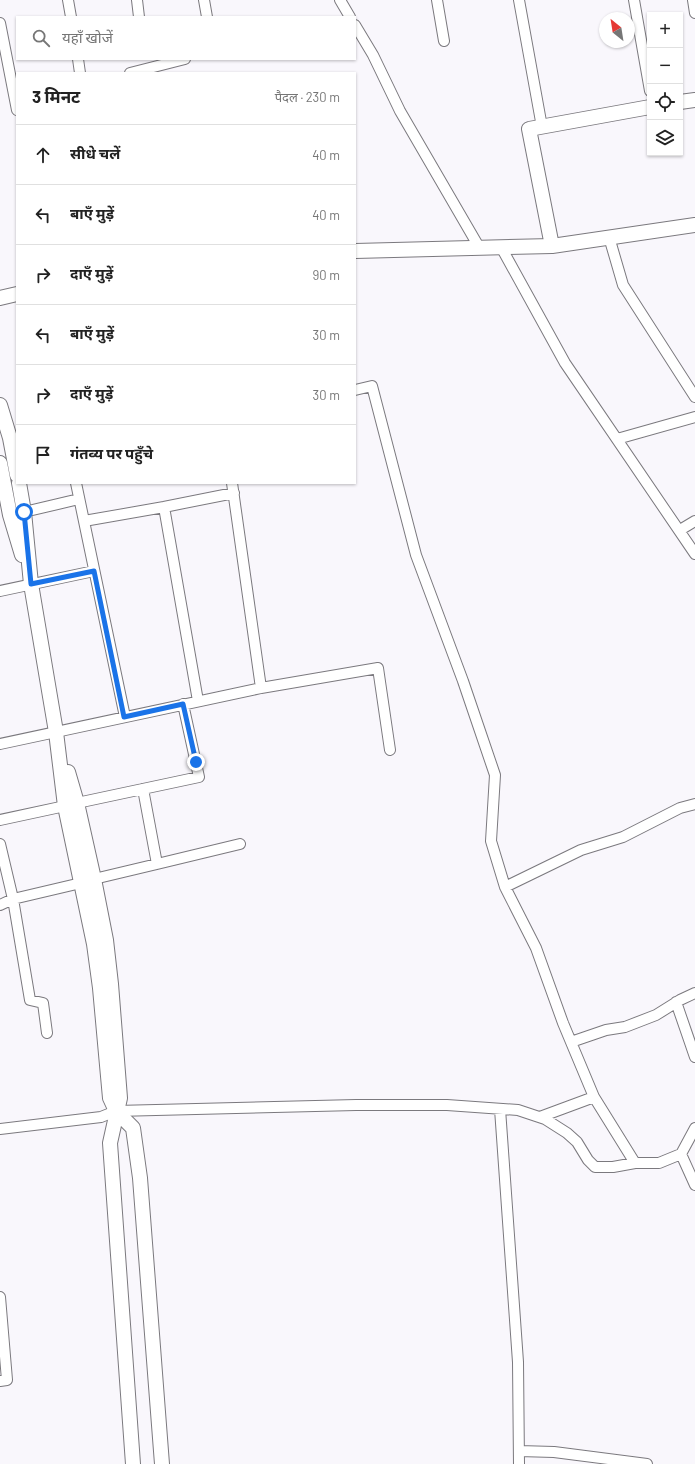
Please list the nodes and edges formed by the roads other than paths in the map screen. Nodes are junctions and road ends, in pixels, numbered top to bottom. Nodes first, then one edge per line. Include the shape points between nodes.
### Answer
1 (68, 0) edge
2 (136, 0) edge
3 (204, 0) edge
4 (340, 0) edge
5 (437, 0) edge
6 (519, 0) edge
7 (634, 0) edge
8 (693, 0) edge
9 (695, 13) edge
10 (71, 16) edge
11 (140, 16) edge
12 (207, 16) edge
13 (349, 16) edge
14 (0, 23) edge
15 (356, 27) edge
16 (444, 41) dead end
17 (78, 60) edge
18 (178, 60) edge
19 (148, 64) edge
20 (80, 72) edge
21 (132, 72) edge
22 (649, 84) edge
23 (695, 100) edge
24 (683, 102) edge
25 (16, 105) edge
26 (647, 108) edge
27 (542, 127) junction
28 (695, 225) edge
29 (609, 237) junction
30 (552, 246) junction
31 (502, 247) junction
32 (479, 248) junction
33 (356, 251) edge
34 (16, 294) edge
35 (0, 298) edge
36 (356, 390) edge
37 (695, 397) edge
38 (0, 405) edge
39 (695, 418) edge
40 (13, 437) edge
41 (617, 439) junction
42 (0, 463) edge
43 (16, 466) edge
44 (19, 484) edge
45 (76, 484) edge
46 (233, 488) edge
47 (79, 499) junction
48 (164, 507) junction
49 (24, 512) junction
50 (5, 516) edge
51 (84, 521) junction
52 (695, 521) edge
53 (680, 530) junction
54 (695, 554) edge
55 (94, 571) junction
56 (31, 584) junction
57 (0, 591) edge
58 (261, 688) junction
59 (198, 701) junction
60 (183, 704) junction
61 (124, 717) junction
62 (56, 732) junction
63 (0, 744) edge
64 (390, 750) dead end
65 (143, 789) junction
66 (71, 804) junction
67 (695, 804) edge
68 (0, 820) edge
69 (0, 844) edge
70 (240, 844) dead end
71 (157, 864) junction
72 (87, 881) junction
73 (505, 888) junction
74 (13, 899) junction
75 (0, 905) edge
76 (695, 993) edge
77 (676, 1002) junction
78 (47, 1032) dead end
79 (571, 1042) junction
80 (695, 1057) edge
81 (594, 1097) junction
82 (500, 1108) junction
83 (116, 1111) junction
84 (540, 1117) junction
85 (695, 1128) edge
86 (0, 1129) edge
87 (681, 1154) junction
88 (635, 1163) junction
89 (695, 1185) edge
90 (0, 1297) edge
91 (0, 1381) edge
92 (518, 1451) junction
93 (133, 1464) edge
94 (162, 1464) edge
95 (518, 1464) edge
96 (647, 1464) edge

1 - 10 street
2 - 11 street
3 - 12 street
4 - 13 street
5 - 16 street
6 - 27 street
7 - 22 street
8 - 9 street
14 - 25 street
15 - 32 street via 400,111
17 - 20 street
18 - 19 street
19 - 21 street
23 - 24 street
26 - 27 street
27 - 30 street via 530,129
28 - 29 street
29 - 30 street
29 - 37 street via 623,285
30 - 31 street
31 - 32 street
31 - 41 street via 565,363
32 - 33 street
34 - 35 street
36 - 73 street via 372,386 416,555 495,775 491,841
38 - 40 street
39 - 41 street
40 - 43 street
41 - 53 street
42 - 50 street
44 - 49 street
45 - 47 street
46 - 48 street
46 - 58 street
47 - 49 street
47 - 51 street
48 - 51 street
48 - 59 street
49 - 56 street
50 - 56 street
51 - 55 street
52 - 53 street
53 - 54 street
55 - 56 street
55 - 61 street
56 - 57 street
56 - 62 street
58 - 59 street
58 - 64 street via 378,668
59 - 60 street
60 - 61 street
60 - 65 street via 199,777
61 - 62 street
62 - 63 street
62 - 66 street
65 - 66 street
65 - 71 street
66 - 68 street
66 - 72 street
67 - 73 street via 680,808 623,837 581,850
69 - 74 street
70 - 71 street
71 - 72 street
72 - 74 street
72 - 83 street via 106,940 120,1098
73 - 79 street via 536,948
74 - 75 street
74 - 78 street via 30,1000 43,1003
76 - 77 street
77 - 79 street via 656,1015 625,1027 606,1030
77 - 80 street
79 - 81 street
81 - 84 street
81 - 88 street
82 - 83 street via 356,1105
82 - 84 street
82 - 92 street via 518,1362
83 - 86 street via 101,1117
83 - 93 street via 110,1143
83 - 94 street via 133,1128 134,1135
84 - 88 street via 577,1142 595,1167
85 - 87 street
87 - 88 street via 659,1163
87 - 89 street
90 - 91 street via 7,1380
92 - 95 street
92 - 96 street via 554,1452

